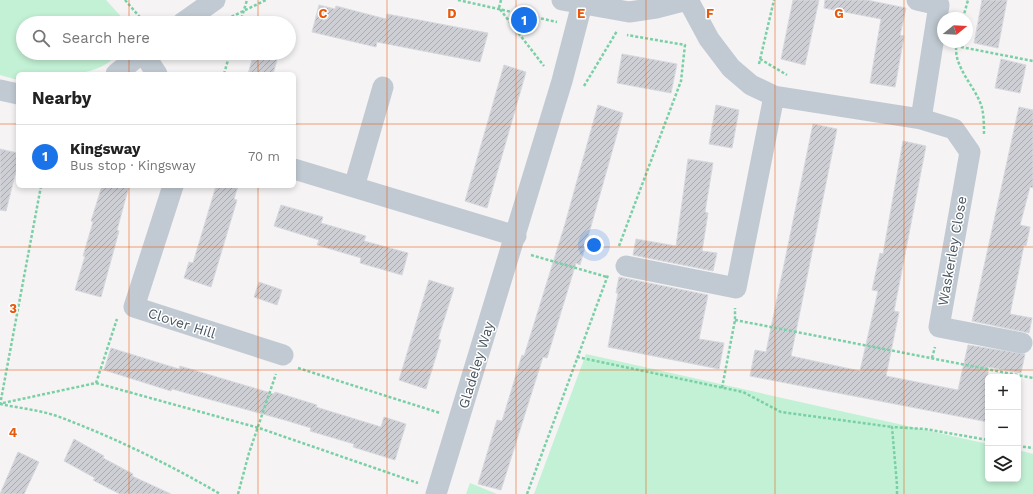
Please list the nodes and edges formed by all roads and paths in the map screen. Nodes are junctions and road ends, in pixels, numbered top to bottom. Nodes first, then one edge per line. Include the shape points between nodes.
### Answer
1 (125, 0) edge
2 (215, 0) edge
3 (246, 0) edge
4 (266, 0) edge
5 (458, 0) edge
6 (500, 0) edge
7 (688, 0) edge
8 (774, 0) edge
9 (917, 0) edge
10 (968, 0) edge
11 (572, 2) edge
12 (499, 8) junction
13 (244, 10) junction
14 (629, 12) junction
15 (965, 12) edge
16 (140, 16) edge
17 (192, 16) edge
18 (232, 16) edge
19 (242, 16) edge
20 (576, 27) junction
21 (616, 33) junction
22 (933, 42) junction
23 (937, 43) edge
24 (956, 48) edge
25 (966, 48) edge
26 (133, 60) edge
27 (147, 60) edge
28 (228, 60) edge
29 (1033, 61) edge
30 (545, 69) dead end
31 (118, 72) edge
32 (156, 72) edge
33 (225, 72) edge
34 (751, 85) junction
35 (383, 87) dead end
36 (582, 89) dead end
37 (0, 90) edge
38 (16, 94) edge
39 (774, 96) junction
40 (921, 119) junction
41 (970, 152) junction
42 (296, 170) edge
43 (354, 187) junction
44 (41, 188) edge
45 (172, 188) edge
46 (514, 242) junction
47 (534, 247) dead end
48 (532, 255) junction
49 (618, 261) junction
50 (530, 262) dead end
51 (607, 277) junction
52 (736, 288) junction
53 (134, 307) junction
54 (735, 320) junction
55 (1022, 342) dead end
56 (577, 357) junction
57 (282, 359) junction
58 (1033, 378) edge
59 (96, 383) junction
60 (722, 388) junction
61 (0, 404) edge
62 (447, 415) dead end
63 (892, 427) junction
64 (258, 428) junction
65 (985, 439) edge
66 (1021, 446) edge
67 (1033, 448) edge
68 (418, 483) dead end
69 (220, 494) edge
70 (238, 494) edge
71 (436, 494) edge
72 (527, 494) edge
73 (897, 494) edge

1 - 16 path
2 - 17 street
3 - 13 path
4 - 13 path
5 - 12 path
6 - 12 path
7 - 14 street
7 - 34 street via 713,44 731,68
8 - 34 path via 760,60
9 - 22 street via 939,4
10 - 15 path
11 - 14 street
11 - 20 street, Gladeley Way
12 - 20 path
12 - 30 path via 543,63
13 - 18 path
13 - 19 path
14 - 21 path
20 - 46 street, Gladeley Way
21 - 36 path
21 - 49 path via 684,45 681,81
22 - 23 path
22 - 40 street
24 - 41 path via 962,71 982,108 985,144
25 - 29 path
26 - 31 street
27 - 32 street
28 - 33 path
34 - 39 street
35 - 43 street
37 - 38 street
39 - 40 street
39 - 52 street
40 - 41 street via 954,129
41 - 55 street, Waskerley Close via 939,327
42 - 43 street
43 - 46 street
44 - 61 path
45 - 53 street, Clover Hill
46 - 48 path
46 - 71 street, Gladeley Way
47 - 48 path
48 - 50 path
48 - 51 path
49 - 51 path
49 - 52 street
51 - 56 path
52 - 54 path
53 - 57 street, Clover Hill
53 - 59 path via 118,317
54 - 58 path
54 - 60 path
56 - 60 path
56 - 72 path
57 - 62 path
57 - 64 path
59 - 61 path
59 - 64 path
60 - 63 path via 743,392 781,412
61 - 69 path via 56,416 191,477
63 - 65 path via 925,429
63 - 73 path
64 - 68 path
64 - 70 path
66 - 67 path

